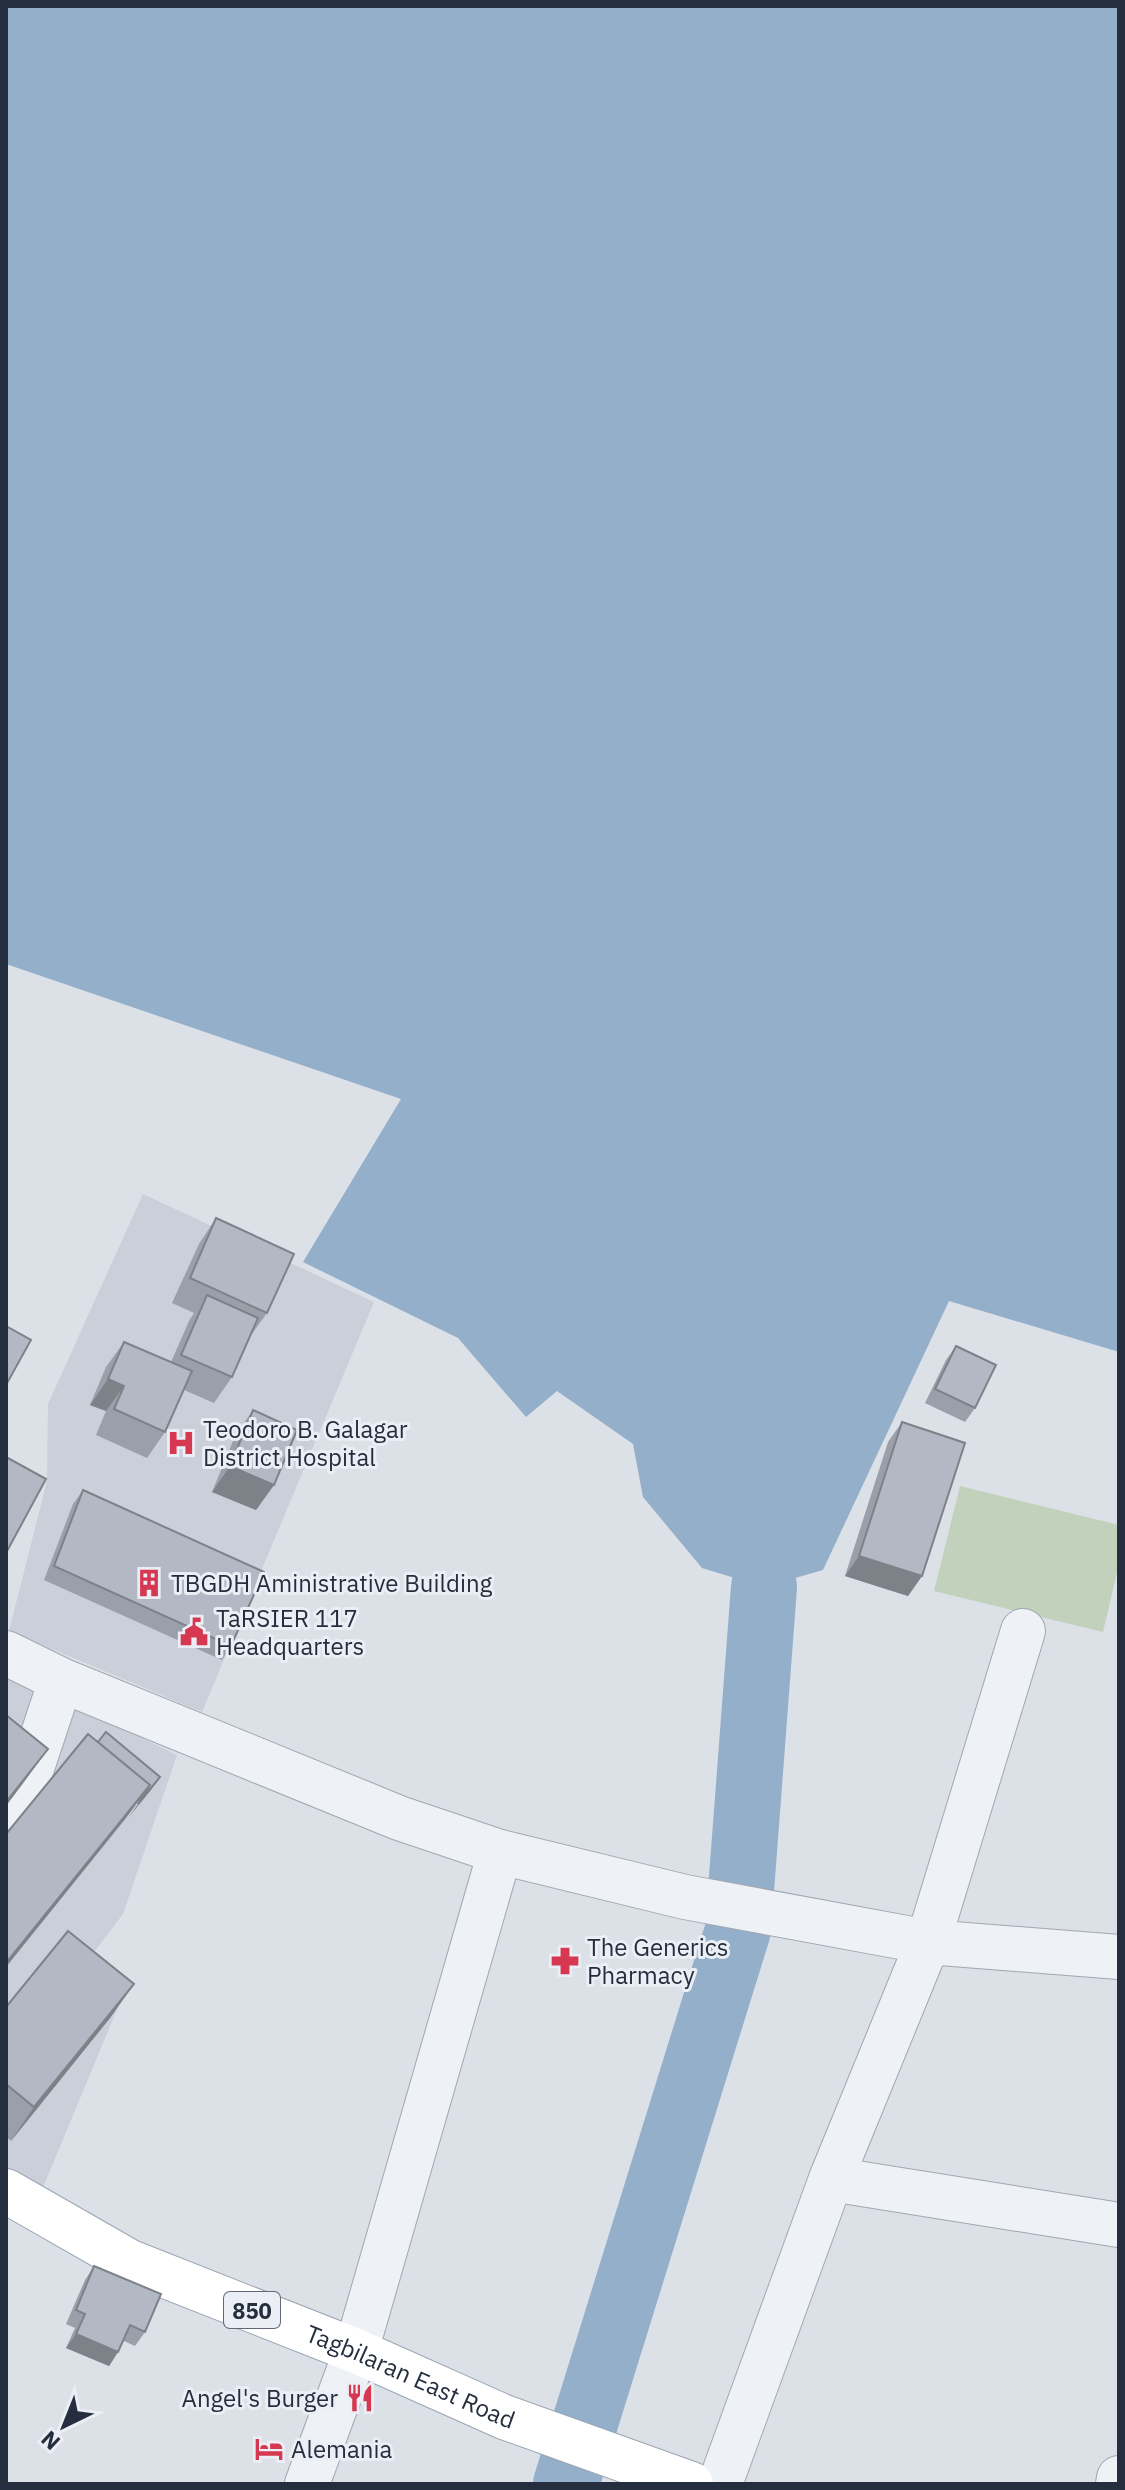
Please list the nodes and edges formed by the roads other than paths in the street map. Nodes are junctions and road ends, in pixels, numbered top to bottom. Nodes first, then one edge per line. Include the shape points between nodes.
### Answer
1 (1023, 1631) dead end
2 (6, 1653) edge
3 (61, 1680) junction
4 (6, 1824) edge
5 (500, 1852) junction
6 (928, 1942) junction
7 (1119, 1957) edge
8 (831, 2179) junction
9 (6, 2191) edge
10 (1119, 2225) edge
11 (356, 2351) junction
12 (307, 2484) edge
13 (691, 2484) edge
14 (720, 2484) edge

1 - 6 street
2 - 3 street
3 - 4 street via 19,1807
3 - 5 street via 399,1818
5 - 6 street via 685,1897
5 - 11 street
6 - 7 street
6 - 8 street
8 - 10 street
8 - 14 street
9 - 11 main road, Tagbilaran East Road / 850 via 130,2262
11 - 12 street
11 - 13 main road, Tagbilaran East Road / 850 via 504,2417

